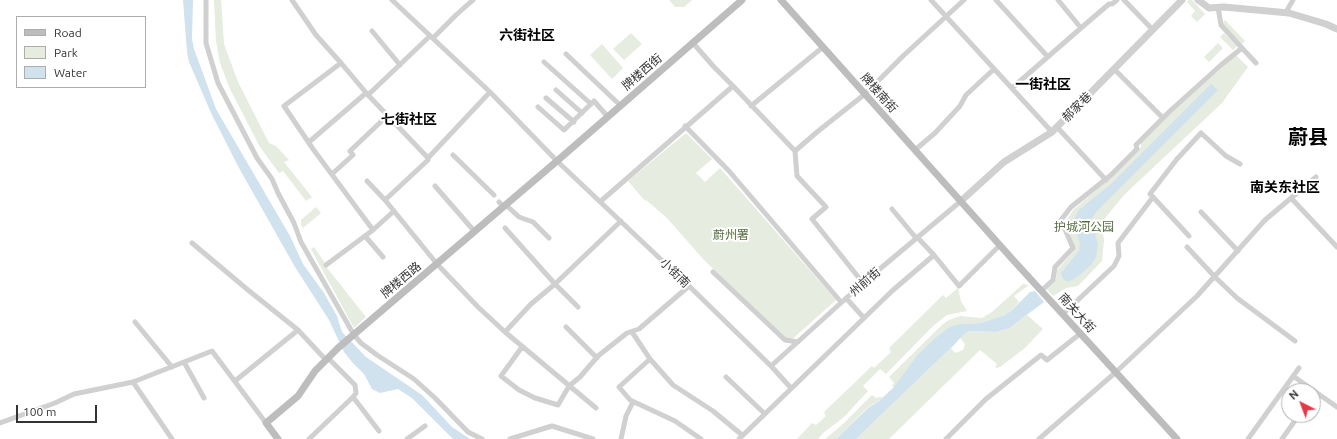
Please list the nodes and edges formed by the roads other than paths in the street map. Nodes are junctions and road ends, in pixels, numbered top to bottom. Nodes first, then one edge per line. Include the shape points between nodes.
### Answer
1 (206, 0) edge
2 (292, 0) edge
3 (392, 0) edge
4 (473, 0) edge
5 (742, 0) edge
6 (781, 0) edge
7 (931, 0) edge
8 (964, 0) edge
9 (996, 0) edge
10 (1058, 0) edge
11 (1117, 0) edge
12 (1124, 0) edge
13 (1182, 0) edge
14 (1198, 0) edge
15 (1293, 0) edge
16 (1218, 8) junction
17 (1286, 12) junction
18 (947, 16) junction
19 (1081, 28) junction
20 (1337, 29) edge
21 (1153, 30) junction
22 (372, 31) dead end
23 (432, 37) junction
24 (693, 43) junction
25 (823, 47) junction
26 (1242, 48) junction
27 (566, 54) dead end
28 (1048, 57) junction
29 (544, 62) dead end
30 (341, 63) junction
31 (1256, 63) dead end
32 (400, 65) junction
33 (994, 69) junction
34 (1114, 69) junction
35 (733, 86) junction
36 (1012, 88) junction
37 (556, 90) dead end
38 (490, 92) junction
39 (367, 94) junction
40 (865, 94) junction
41 (546, 98) dead end
42 (591, 104) junction
43 (621, 106) junction
44 (751, 106) junction
45 (538, 107) dead end
46 (582, 113) junction
47 (387, 116) junction
48 (608, 117) junction
49 (1163, 118) junction
50 (574, 122) junction
51 (685, 126) junction
52 (1054, 129) junction
53 (308, 142) junction
54 (915, 150) junction
55 (795, 152) junction
56 (453, 155) dead end
57 (428, 158) junction
58 (557, 161) junction
59 (1240, 164) dead end
60 (332, 174) junction
61 (1316, 177) dead end
62 (367, 180) dead end
63 (1106, 180) junction
64 (435, 186) dead end
65 (494, 195) dead end
66 (1153, 197) junction
67 (1291, 198) junction
68 (386, 200) junction
69 (600, 201) junction
70 (961, 201) junction
71 (503, 205) junction
72 (892, 209) dead end
73 (394, 211) junction
74 (1201, 212) dead end
75 (621, 221) junction
76 (505, 228) dead end
77 (373, 230) junction
78 (475, 232) junction
79 (365, 236) junction
80 (1189, 236) dead end
81 (549, 238) dead end
82 (917, 238) junction
83 (192, 243) dead end
84 (1000, 245) junction
85 (1187, 247) dead end
86 (1337, 247) edge
87 (1238, 250) junction
88 (934, 255) junction
89 (383, 257) dead end
90 (437, 264) junction
91 (326, 265) dead end
92 (713, 272) dead end
93 (1215, 277) junction
94 (863, 283) junction
95 (555, 284) junction
96 (689, 286) junction
97 (1042, 290) junction
98 (846, 298) junction
99 (842, 302) junction
100 (578, 307) dead end
101 (1063, 314) junction
102 (864, 318) junction
103 (135, 322) dead end
104 (566, 327) dead end
105 (298, 330) junction
106 (505, 332) junction
107 (632, 332) junction
108 (1081, 333) junction
109 (353, 335) junction
110 (1295, 341) dead end
111 (798, 342) junction
112 (522, 347) junction
113 (597, 358) junction
114 (327, 359) junction
115 (650, 359) junction
116 (184, 362) junction
117 (771, 366) junction
118 (172, 367) junction
119 (1299, 368) dead end
120 (1116, 372) junction
121 (1293, 376) junction
122 (726, 378) dead end
123 (235, 381) junction
124 (133, 382) junction
125 (1301, 383) edge
126 (569, 386) junction
127 (791, 388) junction
128 (353, 397) junction
129 (204, 398) dead end
130 (1321, 398) edge
131 (633, 402) junction
132 (1337, 407) edge
133 (596, 408) dead end
134 (765, 414) junction
135 (0, 423) edge
136 (266, 423) junction
137 (1293, 423) edge
138 (425, 426) dead end
139 (379, 431) dead end
140 (741, 437) edge
141 (172, 439) edge
142 (278, 439) edge
143 (309, 439) edge
144 (407, 439) edge
145 (482, 439) edge
146 (510, 439) edge
147 (593, 439) edge
148 (621, 439) edge
149 (701, 439) edge
150 (946, 439) edge
151 (1039, 439) edge
152 (1177, 439) edge
153 (1248, 439) edge
154 (1282, 439) edge

1 - 109 street via 206,43 218,83 257,158 272,179 301,242
2 - 30 street via 316,35
3 - 23 street, 小街南
4 - 23 street
5 - 24 main road, 牌楼西街
6 - 25 main road, 牌楼南街
7 - 18 street
8 - 18 street
9 - 28 street
10 - 19 street
11 - 19 street
12 - 21 street
13 - 21 street, 郝家巷
14 - 16 street via 1209,8
15 - 17 street
16 - 17 street
16 - 26 street via 1221,26
17 - 20 street
18 - 33 street
18 - 40 street
19 - 28 street
21 - 34 street, 郝家巷
22 - 32 street
23 - 32 street
23 - 38 street, 小街南
24 - 35 street
24 - 43 main road, 牌楼西街
25 - 40 main road, 牌楼南街
25 - 44 street
26 - 31 street
26 - 49 street
27 - 43 street
28 - 36 street
29 - 42 street
30 - 39 street
30 - 53 street via 284,106
32 - 39 street
33 - 36 street
33 - 54 street via 966,95 960,106 935,133
34 - 49 street
34 - 52 street, 郝家巷
35 - 44 street
35 - 51 street
36 - 52 street
37 - 46 street
38 - 57 street
38 - 58 street, 小街南
39 - 47 street
39 - 53 street
40 - 54 main road, 牌楼南街
40 - 55 street
41 - 50 street
42 - 46 street
42 - 48 street via 594,101
43 - 48 main road, 牌楼西街
44 - 55 street
45 - 50 street via 564,130
46 - 50 street
47 - 57 street
47 - 60 street via 350,151 353,155
48 - 58 main road, 牌楼西街
49 - 63 street
51 - 69 street
51 - 99 street via 729,171
52 - 63 street
52 - 70 street, 郝家巷 via 1004,162
53 - 60 street
54 - 70 main road, 牌楼南街
55 - 94 street via 797,176 826,207 812,219
56 - 65 street
57 - 68 street
58 - 69 street, 小街南
58 - 71 main road, 牌楼西路
59 - 66 street via 1226,156 1201,133 1150,194
60 - 77 street
61 - 67 street
62 - 68 street
63 - 97 street via 1071,207 1061,220 1072,248 1055,266 1053,280
64 - 78 street
66 - 80 street
66 - 101 street via 1118,243 1119,256 1114,266
67 - 86 street
67 - 87 street via 1265,220
68 - 73 street
69 - 75 street, 小街南
70 - 82 street, 州前街
70 - 84 main road, 南关大街
71 - 78 main road, 牌楼西路
71 - 81 street via 519,217 533,222
72 - 82 street
73 - 77 street
73 - 90 street
74 - 87 street
75 - 95 street
75 - 96 street, 小街南
76 - 95 street
77 - 79 street
78 - 90 main road, 牌楼西路
79 - 89 street
79 - 91 street
82 - 88 street
82 - 94 street, 州前街
83 - 105 street
84 - 88 street via 959,286
84 - 97 main road, 南关大街
85 - 93 street
87 - 93 street
88 - 102 street
90 - 106 street
90 - 109 main road, 牌楼西路
92 - 111 street via 785,340
93 - 110 street via 1238,298
93 - 120 street
94 - 98 street, 州前街
95 - 100 street
95 - 106 street
96 - 107 street via 639,329
96 - 117 street, 小街南
97 - 101 main road, 南关大街
98 - 99 street, 州前街
98 - 102 street
99 - 111 street, 州前街
101 - 108 main road, 南关大街
102 - 127 street
103 - 118 street
104 - 113 street
105 - 114 street
105 - 123 street
106 - 112 street
107 - 113 street via 626,333
107 - 115 street
108 - 120 main road, 南关大街
108 - 150 street via 1047,360 1042,355 986,399
109 - 114 main road, 牌楼西路
109 - 145 street via 377,355 414,379 468,432
111 - 117 street, 州前街
112 - 126 street
112 - 126 street via 501,376 504,379 535,398 558,405
113 - 126 street
114 - 128 street via 355,385 356,393
114 - 136 main road, 牌楼西路 via 315,371 298,396
115 - 131 street via 619,387
115 - 140 street via 673,385 713,411
116 - 118 street
116 - 123 street via 212,351
116 - 129 street
117 - 127 street, 小街南
118 - 124 street
119 - 121 street
120 - 151 street
120 - 152 main road, 南关大街
121 - 125 street
121 - 153 street
122 - 134 street
123 - 136 street
124 - 135 street via 74,394
124 - 141 street
126 - 133 street
127 - 134 street
128 - 139 street
128 - 143 street
130 - 132 street
131 - 148 street via 626,416
131 - 149 street via 675,421
134 - 140 street
136 - 142 main road
137 - 154 street
138 - 144 street
146 - 147 street via 552,426

